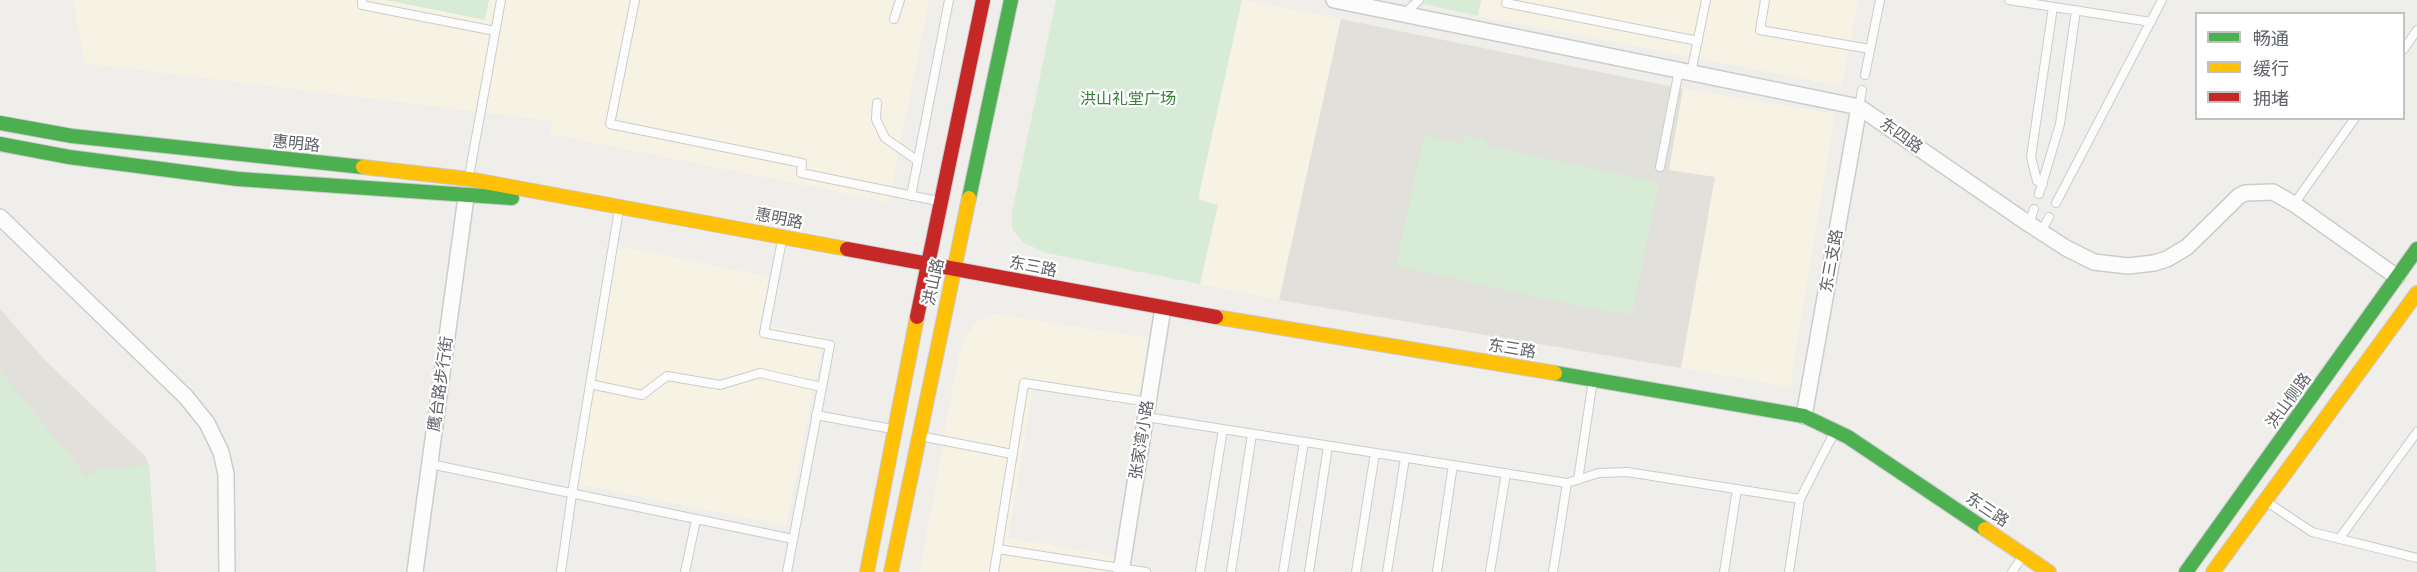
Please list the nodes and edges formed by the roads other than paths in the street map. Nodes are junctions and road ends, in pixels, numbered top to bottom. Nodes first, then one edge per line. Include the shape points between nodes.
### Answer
1 (362, 0) edge
2 (501, 0) edge
3 (635, 0) edge
4 (900, 0) edge
5 (950, 0) edge
6 (983, 0) edge
7 (1011, 0) edge
8 (1419, 0) edge
9 (1706, 0) edge
10 (1765, 0) edge
11 (1880, 0) edge
12 (2009, 0) edge
13 (2162, 0) edge
14 (1343, 1) edge
15 (1506, 3) dead end
16 (2053, 7) junction
17 (2076, 10) junction
18 (1404, 14) junction
19 (894, 19) dead end
20 (2151, 22) junction
21 (2417, 30) edge
22 (495, 31) junction
23 (1698, 40) junction
24 (2405, 46) edge
25 (1870, 49) junction
26 (1685, 71) junction
27 (1865, 75) dead end
28 (1862, 90) dead end
29 (877, 102) dead end
30 (1859, 107) junction
31 (2354, 120) edge
32 (0, 123) edge
33 (0, 144) edge
34 (918, 161) junction
35 (1660, 167) dead end
36 (469, 179) junction
37 (2043, 184) junction
38 (2039, 194) dead end
39 (911, 196) junction
40 (466, 197) junction
41 (588, 201) junction
42 (940, 202) junction
43 (2056, 203) dead end
44 (2294, 204) junction
45 (619, 206) junction
46 (2049, 217) dead end
47 (0, 218) edge
48 (2035, 222) junction
49 (783, 237) junction
50 (2417, 249) edge
51 (927, 264) junction
52 (954, 269) junction
53 (2397, 277) junction
54 (2417, 293) edge
55 (1162, 308) junction
56 (1593, 379) junction
57 (590, 384) junction
58 (822, 387) junction
59 (1147, 410) junction
60 (816, 415) junction
61 (1804, 416) junction
62 (1222, 429) junction
63 (894, 430) junction
64 (1836, 430) junction
65 (2417, 432) edge
66 (1252, 434) junction
67 (919, 436) junction
68 (1304, 442) junction
69 (1328, 446) junction
70 (1375, 453) junction
71 (1012, 454) junction
72 (1405, 458) junction
73 (430, 464) junction
74 (1453, 465) junction
75 (1506, 473) junction
76 (1578, 480) junction
77 (1567, 483) junction
78 (1737, 489) junction
79 (572, 494) junction
80 (1800, 499) junction
81 (2265, 502) junction
82 (696, 520) junction
83 (793, 539) junction
84 (2339, 539) junction
85 (998, 549) junction
86 (2024, 555) junction
87 (2417, 558) edge
88 (1084, 562) junction
89 (1122, 570) edge
90 (227, 572) edge
91 (415, 572) edge
92 (561, 572) edge
93 (685, 572) edge
94 (787, 572) edge
95 (867, 572) edge
96 (891, 572) edge
97 (994, 572) edge
98 (1082, 572) edge
99 (1146, 572) edge
100 (1200, 572) edge
101 (1231, 572) edge
102 (1283, 572) edge
103 (1309, 572) edge
104 (1356, 572) edge
105 (1387, 572) edge
106 (1437, 572) edge
107 (1490, 572) edge
108 (1553, 572) edge
109 (1724, 572) edge
110 (1789, 572) edge
111 (2012, 572) edge
112 (2049, 572) edge
113 (2187, 572) edge
114 (2213, 572) edge

1 - 22 lane via 362,5
2 - 22 lane
3 - 39 lane via 610,124 802,163 801,173
4 - 19 lane
5 - 34 lane
6 - 42 street, 洪山路
7 - 52 street, 洪山路
8 - 18 lane
9 - 23 lane
10 - 25 lane via 1760,30
11 - 25 lane
12 - 16 lane
13 - 20 lane
14 - 18 street, 东四路
15 - 23 lane
16 - 17 lane
16 - 37 lane via 2031,157 2037,181
17 - 20 lane
17 - 37 lane via 2060,124
18 - 26 street, 东四路
20 - 43 lane
21 - 24 lane
22 - 36 lane
23 - 26 lane
25 - 27 lane
26 - 30 street, 东四路
26 - 35 lane
28 - 30 lane
29 - 34 lane via 876,119 883,135
30 - 48 street, 东四路
30 - 61 street, 东三支路
31 - 44 lane
32 - 36 street, 惠明路 via 72,136
33 - 40 street, 惠明路 via 238,179
34 - 39 lane
36 - 40 lane
36 - 41 street, 惠明路
37 - 38 lane
39 - 42 lane
40 - 41 street, 惠明路
40 - 73 street, 鹰台路步行街
41 - 45 street, 惠明路
42 - 51 street, 洪山路
44 - 48 street, 东四路 via 2273,192 2245,193 2179,254 2136,266 2094,262 2066,248
44 - 53 street, 东四路
45 - 49 street, 惠明路
45 - 57 lane
46 - 48 lane
47 - 90 street via 186,397 207,423 226,474
49 - 51 street, 惠明路
49 - 58 lane via 764,333 830,345
50 - 53 street, 洪山侧路
51 - 52 street, 东三路
51 - 63 street, 洪山路
52 - 55 street, 东三路
52 - 67 street, 洪山路
53 - 113 street, 洪山侧路
54 - 81 street
55 - 56 street, 东三路
55 - 59 street, 张家湾小路
56 - 61 street, 东三路
56 - 76 lane
57 - 58 lane via 642,395 667,376 720,385 760,373
57 - 79 lane
58 - 60 lane
59 - 62 lane
59 - 71 lane via 1024,383
59 - 89 street, 张家湾小路
60 - 63 lane
60 - 83 lane
61 - 64 street, 东三路
62 - 66 lane
62 - 100 lane
63 - 95 street, 洪山路
64 - 80 lane
64 - 86 street, 东三路
65 - 84 lane
66 - 68 lane
66 - 101 lane
67 - 71 lane
67 - 96 street, 洪山路
68 - 69 lane
68 - 102 lane
69 - 70 lane
69 - 103 lane
70 - 72 lane
70 - 104 lane
71 - 85 lane
72 - 74 lane
72 - 105 lane
73 - 79 lane
73 - 91 street, 鹰台路步行街
74 - 75 lane
74 - 106 lane
75 - 77 lane
75 - 107 lane
76 - 77 lane
76 - 78 lane via 1599,473 1628,472
77 - 108 lane
78 - 80 lane
78 - 109 lane
79 - 82 lane
79 - 92 lane
80 - 110 lane
81 - 84 lane via 2312,532
81 - 114 street
82 - 83 lane
82 - 93 lane
83 - 94 lane
84 - 87 lane
85 - 88 lane
85 - 97 lane
86 - 111 lane
86 - 112 street, 东三路
88 - 89 lane
88 - 98 lane
89 - 99 lane

